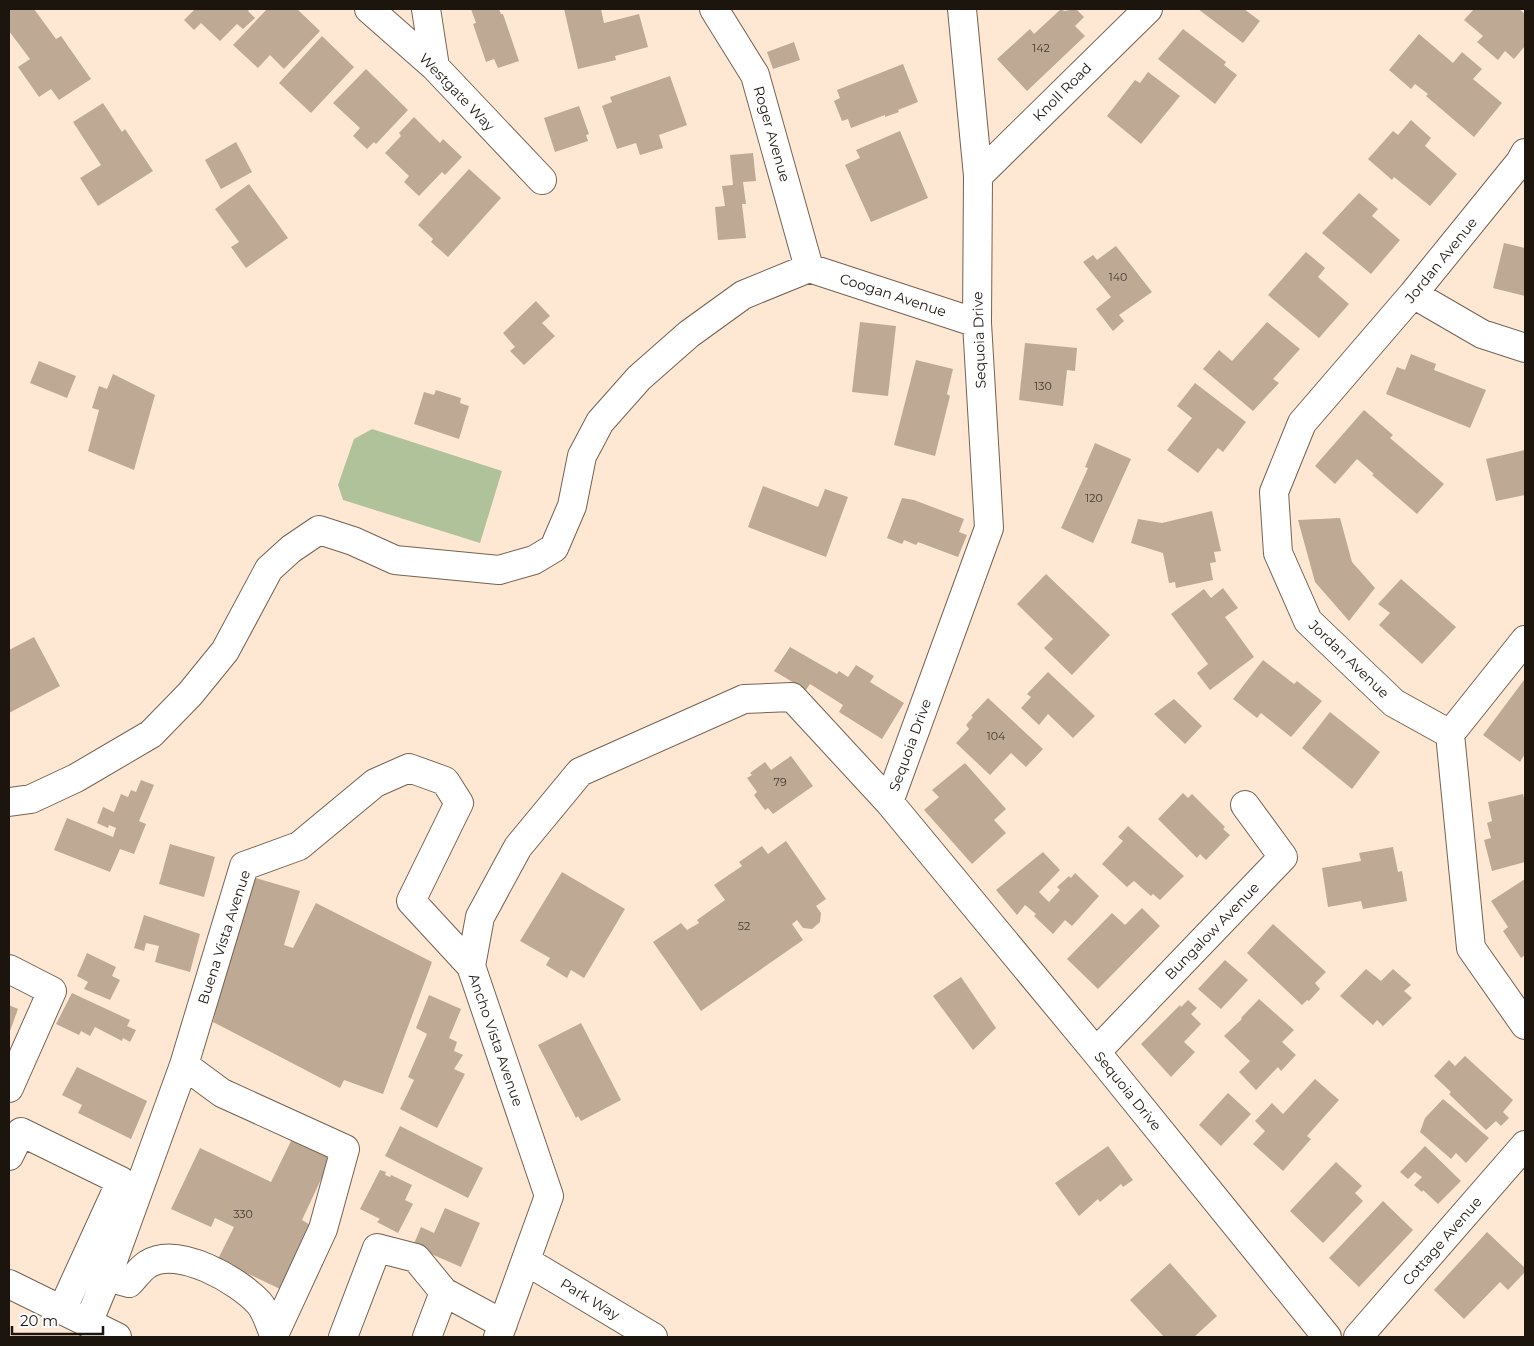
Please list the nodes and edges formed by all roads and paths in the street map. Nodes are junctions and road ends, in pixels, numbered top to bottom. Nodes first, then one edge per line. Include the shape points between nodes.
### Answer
1 (368, 9) edge
2 (426, 9) edge
3 (714, 9) edge
4 (962, 9) edge
5 (1148, 9) edge
6 (435, 67) junction
7 (1525, 153) edge
8 (978, 176) junction
9 (542, 180) dead end
10 (809, 268) junction
11 (1413, 294) junction
12 (977, 323) junction
13 (1525, 348) edge
14 (1525, 640) edge
15 (1450, 734) junction
16 (9, 802) edge
17 (889, 802) junction
18 (1245, 805) dead end
19 (471, 966) junction
20 (9, 969) edge
21 (1525, 1025) edge
22 (1096, 1052) junction
23 (184, 1065) junction
24 (9, 1088) edge
25 (1525, 1145) edge
26 (9, 1156) edge
27 (526, 1261) junction
28 (107, 1277) junction
29 (9, 1284) edge
30 (444, 1292) junction
31 (62, 1310) junction
32 (88, 1323) junction
33 (501, 1330) edge
34 (273, 1336) edge
35 (117, 1337) edge
36 (343, 1337) edge
37 (427, 1337) edge
38 (653, 1337) edge
39 (1327, 1337) edge
40 (1358, 1337) edge

1 - 6 street, Westgate Way
2 - 6 street
3 - 10 street, Roger Avenue via 755,75
4 - 8 street, Sequoia Drive
5 - 8 street, Knoll Road
6 - 9 street, Westgate Way
7 - 11 street, Jordan Avenue
8 - 12 street, Sequoia Drive
10 - 12 street, Coogan Avenue
10 - 16 street via 743,294 638,378 600,422 582,456 572,506 554,548 534,560 499,570 447,567 394,560 319,530 291,548 270,570 224,651 190,694 151,734 76,778 31,798
11 - 13 street via 1482,334
11 - 15 street, Jordan Avenue via 1302,423 1274,492 1278,553 1308,621 1394,703
12 - 17 street, Sequoia Drive via 989,528
14 - 15 street
15 - 21 street via 1471,948
17 - 19 street, Ancho Vista Avenue via 792,697 744,699 580,772 518,847 480,918
17 - 22 street, Sequoia Drive
18 - 22 street, Bungalow Avenue via 1283,857
19 - 23 street, Buena Vista Avenue via 411,901 459,803 445,782 409,768 375,783 299,846 244,866
19 - 27 street, Ancho Vista Avenue via 549,1196
20 - 24 street via 52,991
22 - 39 street, Sequoia Drive
23 - 28 street, Buena Vista Avenue
23 - 34 street via 222,1093 344,1149 323,1229
25 - 40 street, Cottage Avenue
26 - 31 street via 21,1132 121,1181
27 - 33 street, Ancho Vista Avenue
27 - 38 street, Park Way
28 - 32 street, Buena Vista Avenue
28 - 34 street via 129,1283 149,1263 172,1258 208,1268 238,1284 261,1305
29 - 31 street
30 - 33 street
30 - 36 street via 416,1258 377,1248
30 - 37 street
31 - 32 street
32 - 35 street

